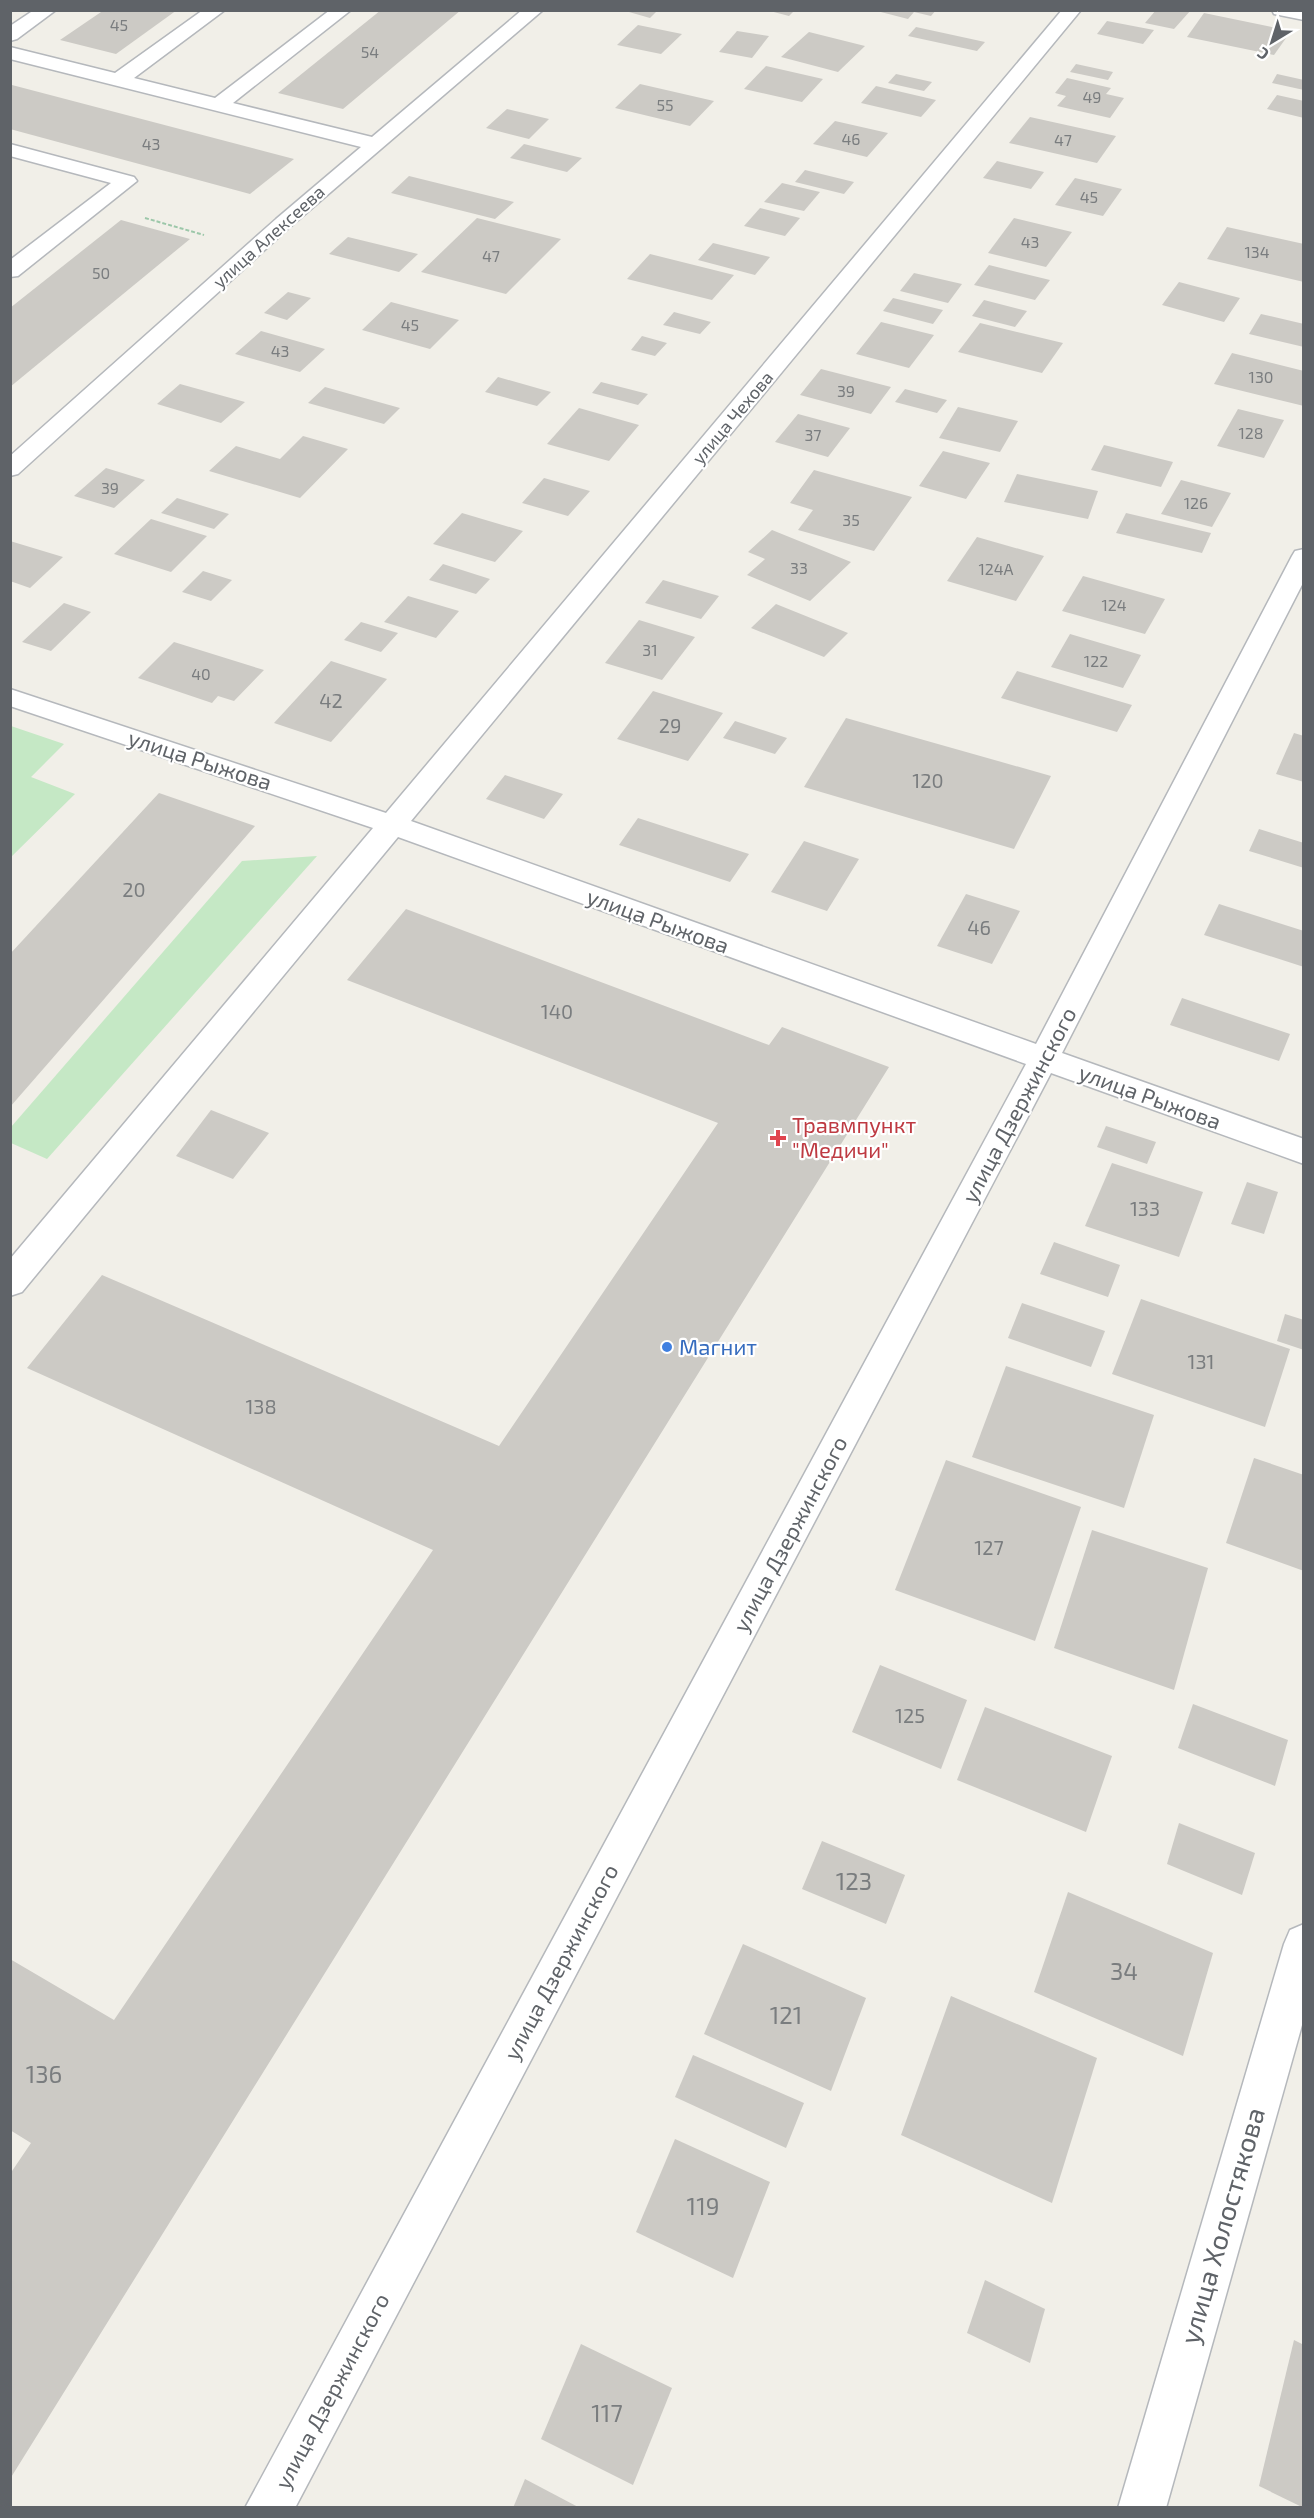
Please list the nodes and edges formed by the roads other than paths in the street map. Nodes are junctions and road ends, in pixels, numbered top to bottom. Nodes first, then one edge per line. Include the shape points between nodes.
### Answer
1 (47, 10) edge
2 (216, 10) edge
3 (342, 10) edge
4 (534, 10) edge
5 (1072, 10) edge
6 (1281, 10) edge
7 (1304, 15) edge
8 (10, 35) edge
9 (10, 52) edge
10 (119, 80) junction
11 (218, 105) junction
12 (375, 144) junction
13 (13, 154) edge
14 (10, 271) edge
15 (10, 469) edge
16 (1304, 556) edge
17 (10, 697) edge
18 (394, 825) junction
19 (1043, 1060) junction
20 (1304, 1152) edge
21 (10, 1283) edge
22 (1304, 1944) edge
23 (269, 2508) edge
24 (1142, 2508) edge

1 - 8 street
2 - 10 street
3 - 11 street
4 - 12 street, улица Алексеева
5 - 18 street, улица Чехова
6 - 7 street
9 - 10 street
10 - 11 street
11 - 12 street
12 - 15 street, улица Алексеева
13 - 14 street via 127,181
16 - 19 street, улица Дзержинского
17 - 18 street, улица Рыжова
18 - 19 street, улица Рыжова
18 - 21 street, улица Чехова
19 - 20 street, улица Рыжова
19 - 23 street, улица Дзержинского
22 - 24 street, улица Холостякова

